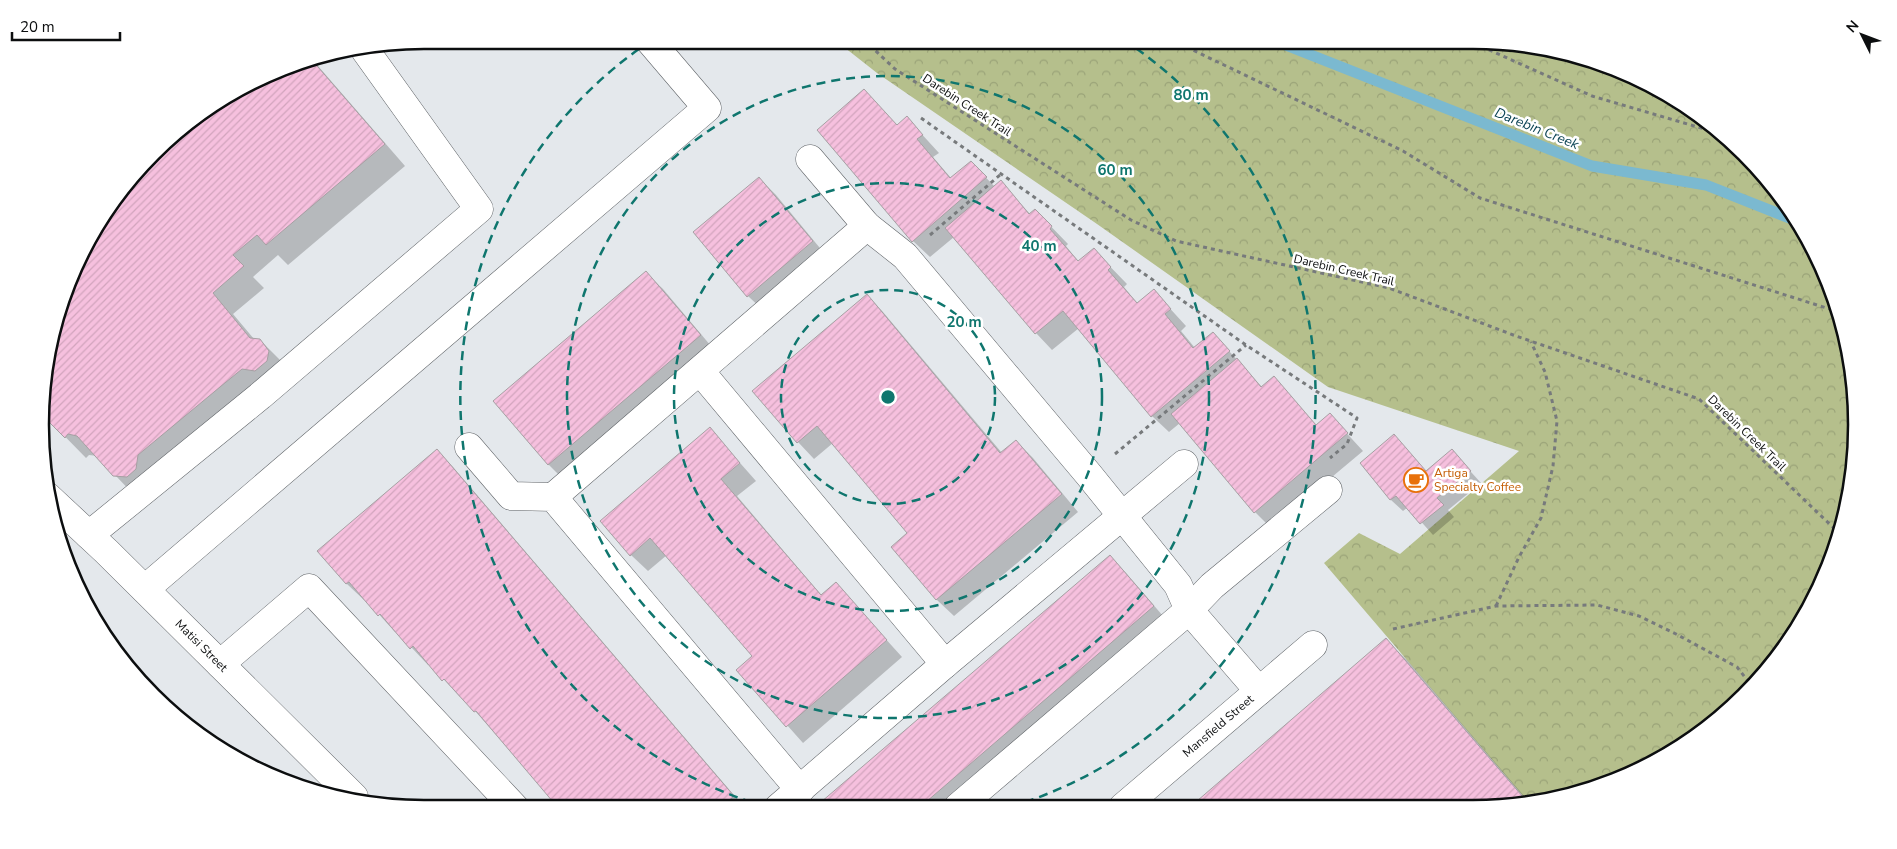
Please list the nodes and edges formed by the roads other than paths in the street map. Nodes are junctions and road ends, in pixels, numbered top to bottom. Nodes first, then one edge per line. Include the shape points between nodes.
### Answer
1 (657, 49) edge
2 (367, 53) edge
3 (810, 159) dead end
4 (867, 226) junction
5 (700, 371) junction
6 (469, 447) dead end
7 (1184, 464) dead end
8 (1328, 490) dead end
9 (553, 497) junction
10 (58, 506) edge
11 (1121, 516) junction
12 (89, 535) junction
13 (145, 589) junction
14 (1189, 610) junction
15 (1313, 645) dead end
16 (220, 664) junction
17 (945, 664) junction
18 (1259, 691) junction
19 (800, 790) junction
20 (350, 793) edge
21 (508, 800) edge
22 (788, 800) edge
23 (966, 800) edge
24 (1131, 800) edge

1 - 13 street via 707,108
2 - 12 street via 479,209 260,396
3 - 4 street
4 - 5 street
4 - 11 street via 905,256
5 - 9 street
5 - 17 street
6 - 9 street via 511,496
7 - 11 street
8 - 14 street via 1212,586
9 - 19 street
10 - 12 street, Matisi Street
11 - 14 street via 1178,585
11 - 17 street
12 - 13 street, Matisi Street
13 - 16 street, Matisi Street
14 - 18 street
14 - 23 street
15 - 18 street, Mansfield Street
16 - 20 street, Matisi Street
16 - 21 street via 310,588
17 - 19 street
18 - 24 street, Mansfield Street
19 - 22 street

